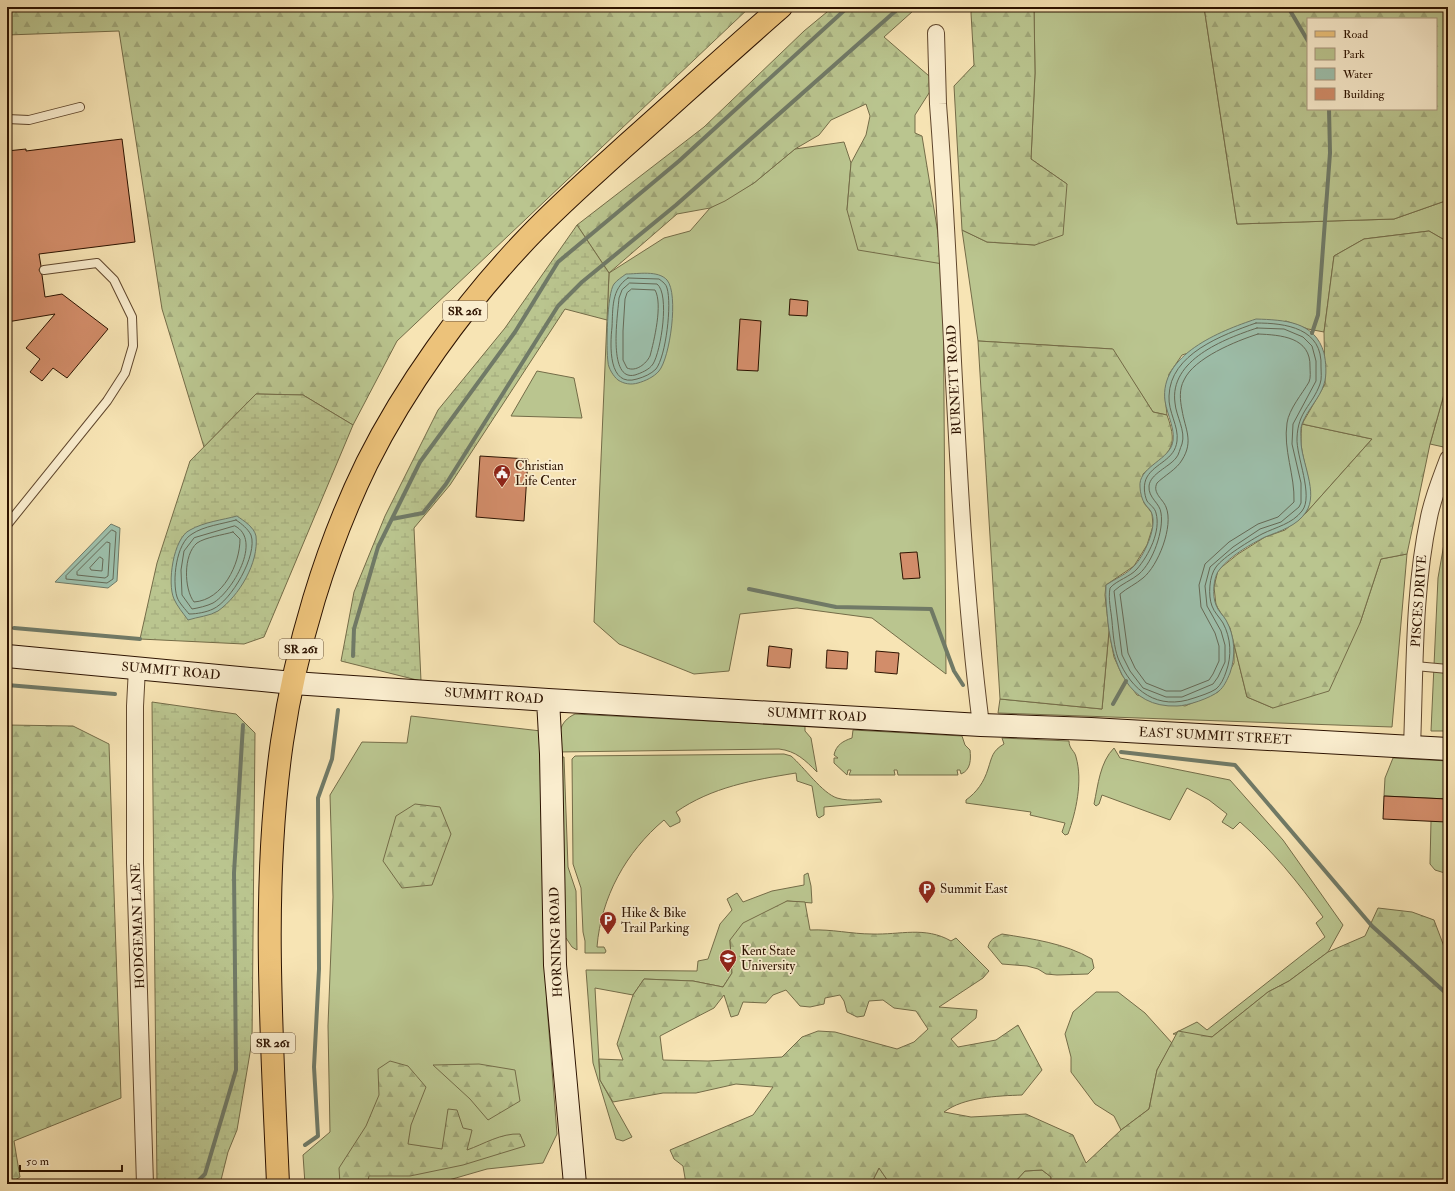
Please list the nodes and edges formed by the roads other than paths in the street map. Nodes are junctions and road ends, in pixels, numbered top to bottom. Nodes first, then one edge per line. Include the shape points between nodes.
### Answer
1 (781, 7) edge
2 (936, 33) dead end
3 (80, 107) dead end
4 (7, 119) edge
5 (44, 270) dead end
6 (1448, 459) edge
7 (1444, 478) edge
8 (7, 524) edge
9 (7, 656) edge
10 (1415, 666) junction
11 (137, 668) junction
12 (1448, 669) edge
13 (293, 682) junction
14 (548, 700) junction
15 (981, 725) junction
16 (1412, 747) junction
17 (1448, 749) edge
18 (145, 1184) edge
19 (278, 1184) edge
20 (575, 1184) edge

1 - 13 main road, SR 261 via 573,194 520,246 469,306 414,382 366,466 347,507 316,595
2 - 15 street, BURNETT ROAD via 964,551
3 - 4 lane via 29,120
5 - 8 lane via 97,263 114,280 132,317 133,346 125,374 107,401
6 - 7 street, PISCES DRIVE
7 - 10 street, PISCES DRIVE via 1429,515 1421,564
9 - 11 main road, SUMMIT ROAD
10 - 12 lane
10 - 16 street, PISCES DRIVE
11 - 13 main road, SUMMIT ROAD
11 - 18 street, HODGEMAN LANE via 135,864
13 - 14 main road, SUMMIT ROAD
13 - 19 main road, SR 261 via 281,750 271,877
14 - 15 main road, SUMMIT ROAD
14 - 20 main road, HORNING ROAD via 555,965
15 - 16 main road, EAST SUMMIT STREET
16 - 17 main road, EAST SUMMIT STREET

